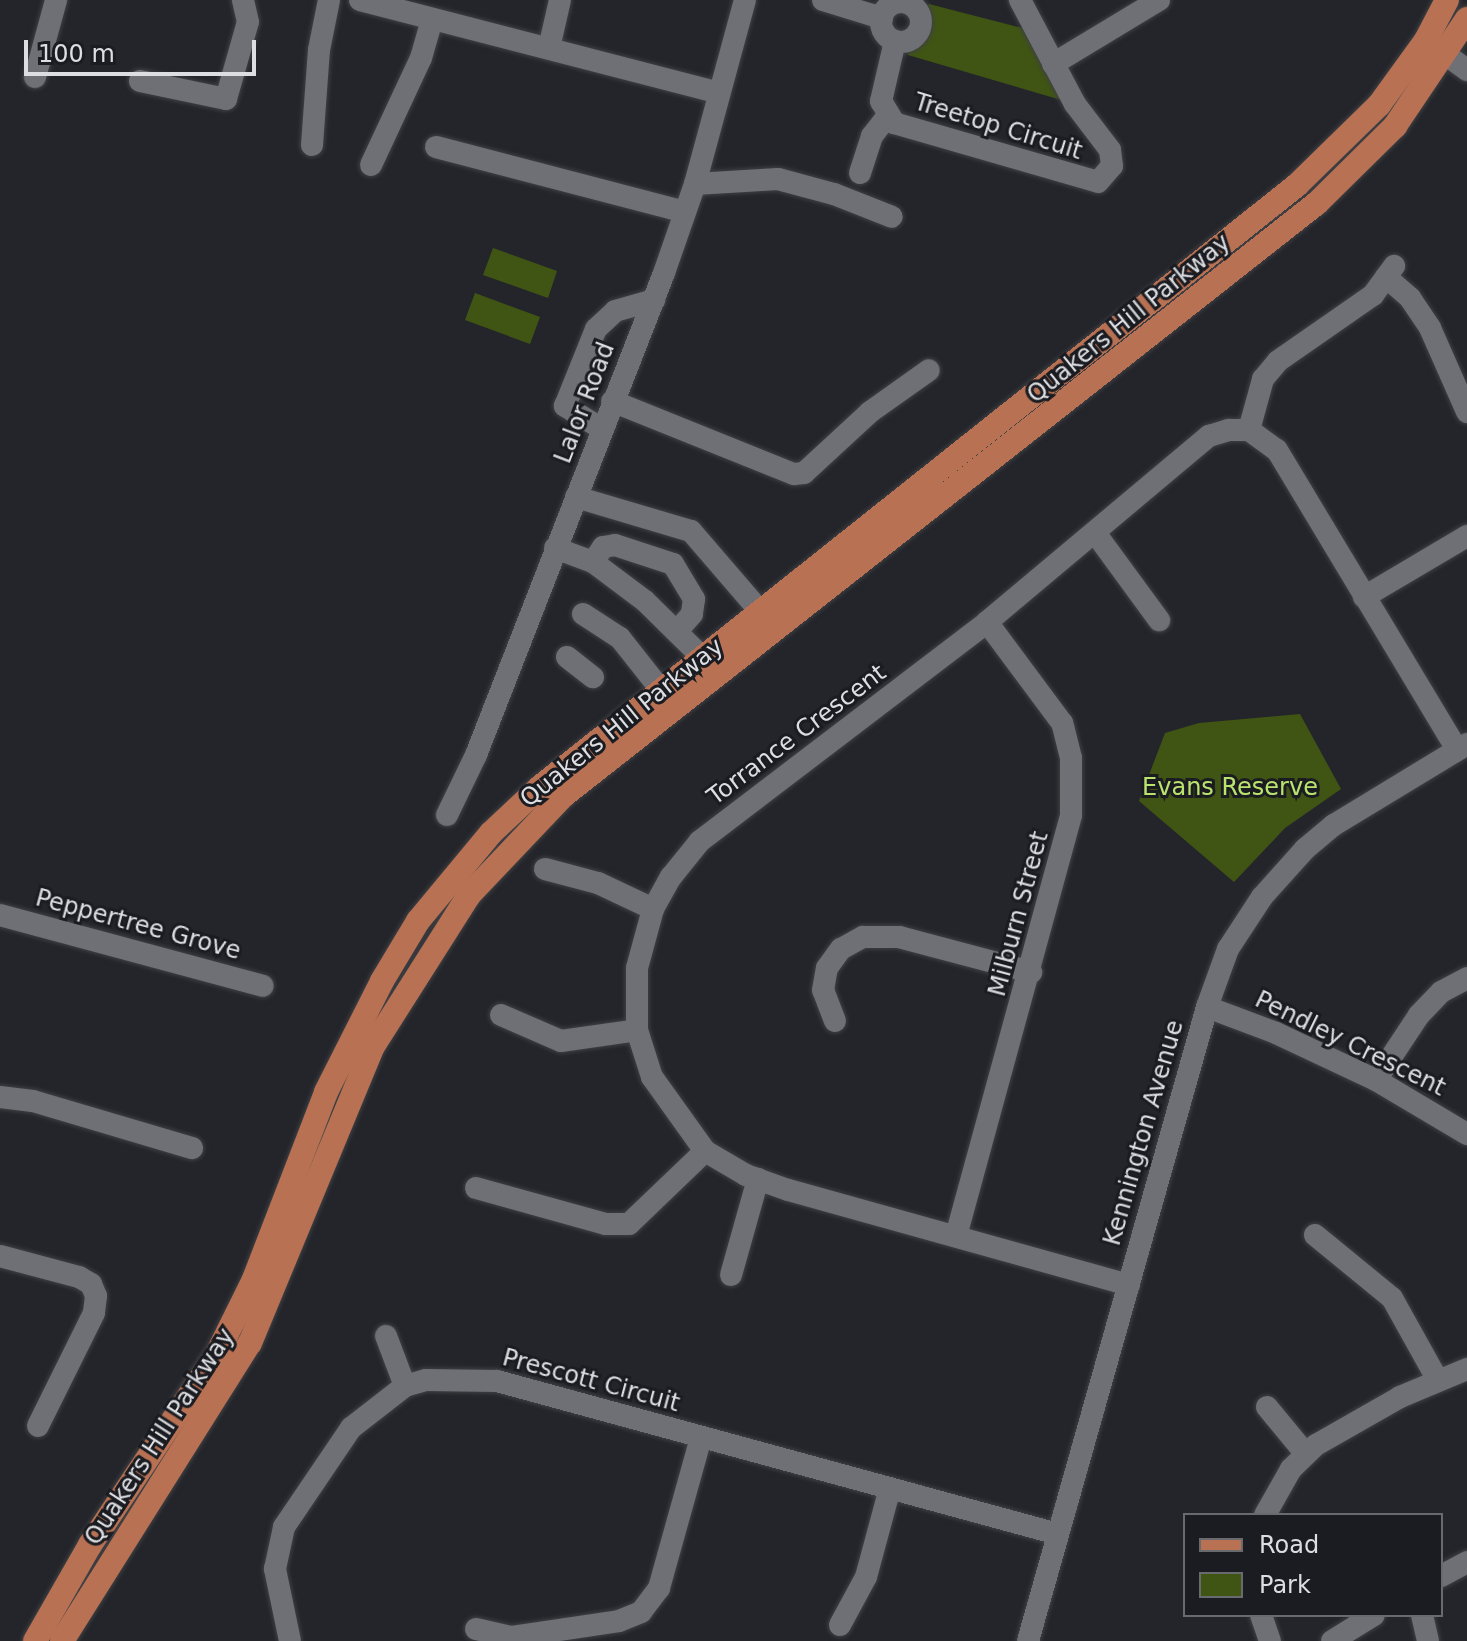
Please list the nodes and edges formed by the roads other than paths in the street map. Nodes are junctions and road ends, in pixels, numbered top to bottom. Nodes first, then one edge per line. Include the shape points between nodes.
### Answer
1 (56, 0) edge
2 (243, 0) edge
3 (329, 0) edge
4 (360, 0) edge
5 (560, 0) edge
6 (745, 0) edge
7 (823, 0) edge
8 (1020, 0) edge
9 (1159, 0) edge
10 (1447, 0) edge
11 (904, 1) edge
12 (396, 5) edge
13 (882, 18) junction
14 (1467, 19) edge
15 (432, 20) junction
16 (1426, 40) junction
17 (895, 41) junction
18 (549, 48) junction
19 (1446, 55) junction
20 (1053, 64) junction
21 (1467, 70) edge
22 (35, 77) dead end
23 (140, 81) dead end
24 (719, 93) junction
25 (887, 117) junction
26 (312, 145) dead end
27 (436, 147) dead end
28 (371, 165) dead end
29 (860, 173) dead end
30 (695, 184) junction
31 (685, 212) junction
32 (892, 217) dead end
33 (654, 300) junction
34 (929, 370) dead end
35 (612, 401) junction
36 (1467, 412) edge
37 (602, 429) junction
38 (1249, 430) junction
39 (576, 497) junction
40 (1096, 534) junction
41 (1467, 536) edge
42 (555, 548) junction
43 (593, 562) junction
44 (1364, 597) junction
45 (760, 610) junction
46 (583, 614) dead end
47 (1159, 620) dead end
48 (987, 622) junction
49 (678, 630) junction
50 (776, 630) junction
51 (567, 657) dead end
52 (702, 657) junction
53 (593, 677) dead end
54 (661, 690) junction
55 (1462, 747) edge
56 (447, 815) dead end
57 (545, 869) dead end
58 (653, 909) junction
59 (0, 915) edge
60 (1031, 972) junction
61 (1467, 978) edge
62 (263, 986) dead end
63 (1207, 1007) junction
64 (501, 1015) dead end
65 (835, 1021) dead end
66 (637, 1030) junction
67 (1376, 1080) junction
68 (0, 1097) edge
69 (1467, 1134) edge
70 (192, 1148) dead end
71 (705, 1151) junction
72 (758, 1179) junction
73 (476, 1188) dead end
74 (1315, 1235) dead end
75 (956, 1236) junction
76 (0, 1256) edge
77 (731, 1275) dead end
78 (1129, 1285) junction
79 (386, 1336) dead end
80 (1467, 1369) edge
81 (1437, 1379) junction
82 (405, 1386) junction
83 (1267, 1407) dead end
84 (38, 1426) dead end
85 (701, 1438) junction
86 (1305, 1453) junction
87 (890, 1488) junction
88 (1266, 1513) edge
89 (1058, 1534) junction
90 (1467, 1562) edge
91 (1443, 1575) edge
92 (1262, 1617) edge
93 (1371, 1617) edge
94 (1422, 1617) edge
95 (840, 1625) dead end
96 (476, 1629) dead end
97 (35, 1641) edge
98 (62, 1641) edge
99 (290, 1641) edge
100 (1028, 1641) edge
101 (1270, 1641) edge
102 (1332, 1641) edge
103 (1428, 1641) edge

1 - 22 street
2 - 23 street via 248,22 226,99
3 - 26 street via 319,50
4 - 12 street
5 - 18 street
6 - 24 street, Lalor Road
7 - 13 street
8 - 20 street, Treetop Circuit
9 - 20 street
10 - 16 main road, Quakers Hill Parkway
11 - 13 street via 892,4
11 - 17 street via 919,13 921,26 908,41
12 - 15 street
13 - 17 street via 882,30
14 - 19 main road, Quakers Hill Parkway
15 - 18 street
15 - 28 street via 421,58
16 - 19 street
16 - 45 main road, Quakers Hill Parkway via 1379,105 1297,185
17 - 25 street, Treetop Circuit via 882,93
18 - 24 street
19 - 21 street
19 - 50 main road, Quakers Hill Parkway via 1395,126 1317,203
20 - 25 street, Treetop Circuit via 1110,150 1112,166 1098,182 899,125
24 - 30 street, Lalor Road
25 - 29 street, Treetop Circuit via 872,136
27 - 31 street
30 - 31 street, Lalor Road
30 - 32 street via 778,179
31 - 33 street, Lalor Road
33 - 35 street, Lalor Road
33 - 37 street via 615,311 596,329 565,406
34 - 35 street via 870,412 804,473 794,474
35 - 37 street, Lalor Road
36 - 38 street via 1430,328 1390,271 1373,295 1278,361 1263,379
37 - 39 street, Lalor Road
38 - 40 street, Torrance Crescent via 1209,436
38 - 44 street via 1277,450
39 - 42 street, Lalor Road
39 - 45 street via 691,531
40 - 47 street
40 - 48 street, Torrance Crescent
41 - 44 street
42 - 43 street
42 - 56 street, Lalor Road via 476,755
43 - 49 street
43 - 49 street via 603,547 615,545 673,564 694,599 692,614
44 - 55 street
45 - 50 street
45 - 52 main road, Quakers Hill Parkway
46 - 54 street via 620,638
48 - 58 street, Torrance Crescent via 700,841
48 - 60 street, Milburn Street via 1053,707 1071,758 1067,841
49 - 52 street
50 - 98 main road, Quakers Hill Parkway via 563,796 469,895 372,1048 250,1343
51 - 53 street
52 - 54 main road, Quakers Hill Parkway
54 - 97 main road, Quakers Hill Parkway via 491,833 418,921 349,1042 254,1279 217,1354 90,1545
55 - 63 street, Kennington Avenue via 1334,825 1305,849 1244,921
57 - 58 street via 598,883
58 - 66 street, Torrance Crescent via 637,968
59 - 62 street, Peppertree Grove
60 - 65 street via 899,937 863,937 841,949 827,968 823,990
60 - 75 street, Milburn Street
61 - 67 street via 1441,992 1419,1015
63 - 67 street, Pendley Crescent
63 - 78 street, Kennington Avenue
64 - 66 street via 561,1041
66 - 71 street, Torrance Crescent via 652,1077
67 - 69 street, Pendley Crescent
68 - 70 street via 33,1101
71 - 72 street, Torrance Crescent
71 - 73 street via 639,1219 621,1225
72 - 75 street, Torrance Crescent
72 - 77 street
74 - 81 street via 1392,1298
75 - 78 street, Torrance Crescent
76 - 84 street via 79,1277 91,1284 96,1296 95,1309
78 - 89 street, Kennington Avenue
79 - 82 street
80 - 81 street
81 - 86 street
82 - 85 street, Prescott Circuit via 478,1378
82 - 99 street via 351,1428 284,1527 275,1569
83 - 86 street
85 - 87 street, Prescott Circuit
85 - 96 street via 659,1588 641,1612 619,1621 512,1637
86 - 88 street via 1278,1487
87 - 89 street, Prescott Circuit
87 - 95 street via 866,1577
89 - 100 street, Kennington Avenue
90 - 91 street
92 - 101 street
93 - 102 street
94 - 103 street

